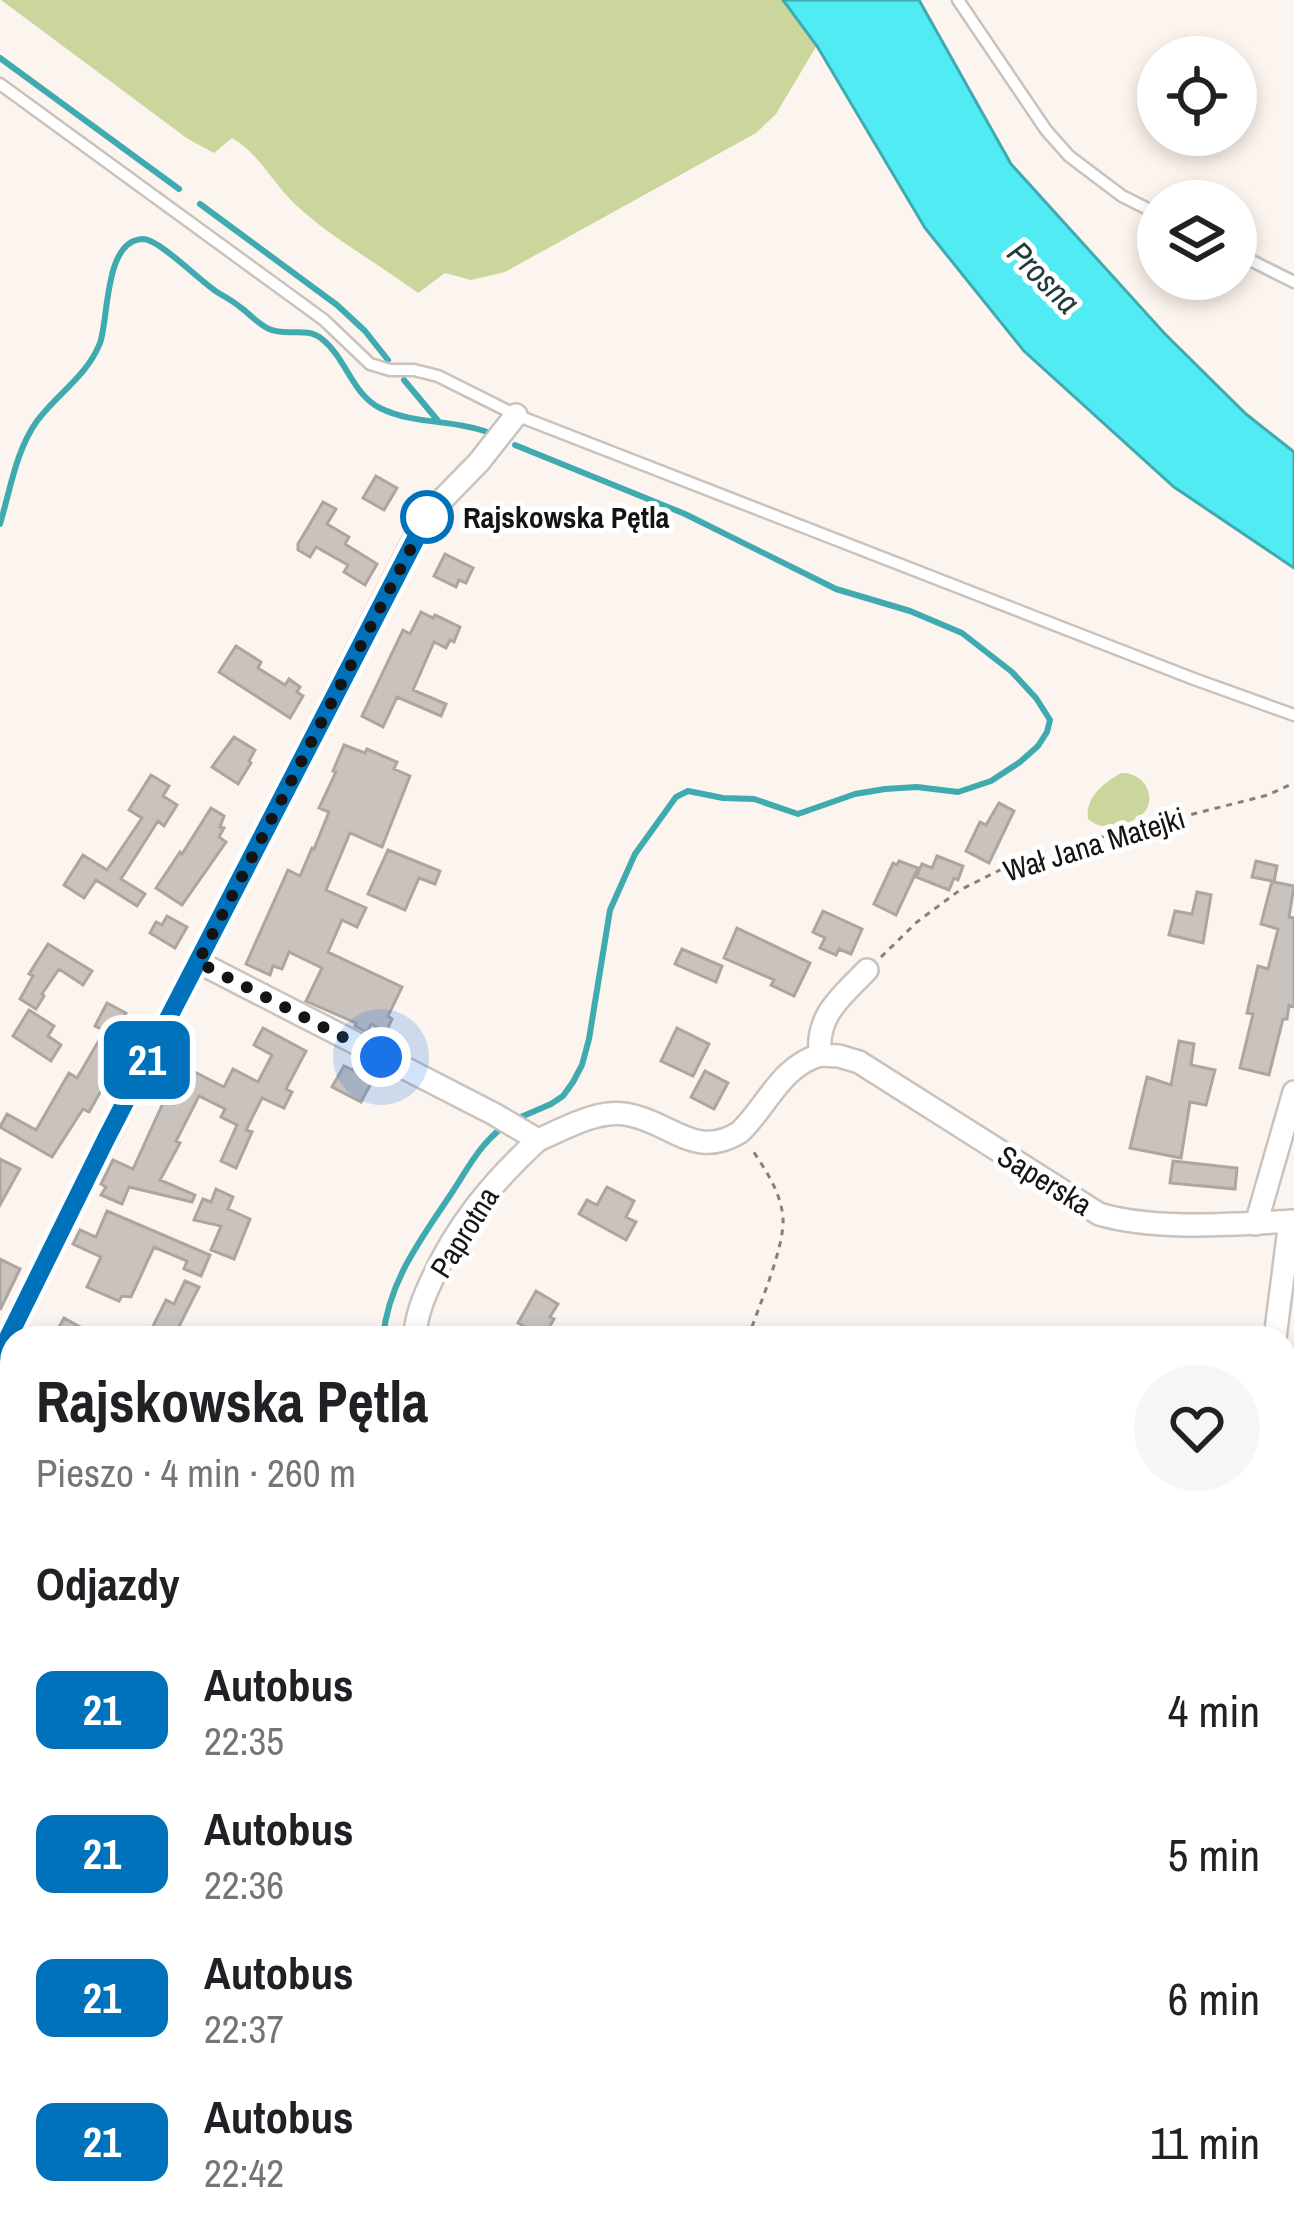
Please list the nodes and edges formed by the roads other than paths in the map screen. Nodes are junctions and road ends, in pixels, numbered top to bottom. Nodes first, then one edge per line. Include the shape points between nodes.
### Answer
1 (958, 0) edge
2 (0, 84) edge
3 (1137, 204) edge
4 (1257, 263) edge
5 (1294, 281) edge
6 (516, 415) junction
7 (1294, 715) edge
8 (198, 962) junction
9 (867, 970) road end
10 (820, 1055) junction
11 (1294, 1092) edge
12 (530, 1136) junction
13 (1292, 1221) edge
14 (1256, 1224) junction
15 (14, 1326) edge
16 (417, 1326) edge
17 (1277, 1326) edge

1 - 3 lane via 1046,130
2 - 6 lane via 324,320 370,364 438,376
4 - 5 lane
6 - 7 lane
6 - 8 street via 416,536
8 - 12 street
8 - 15 street
9 - 10 street via 823,1022
10 - 12 street via 789,1070 729,1139 706,1144 612,1114
10 - 14 street, Saperska via 859,1062 1099,1214
11 - 14 street
12 - 16 street, Paprotna via 443,1254
13 - 14 street, Saperska
13 - 17 street

